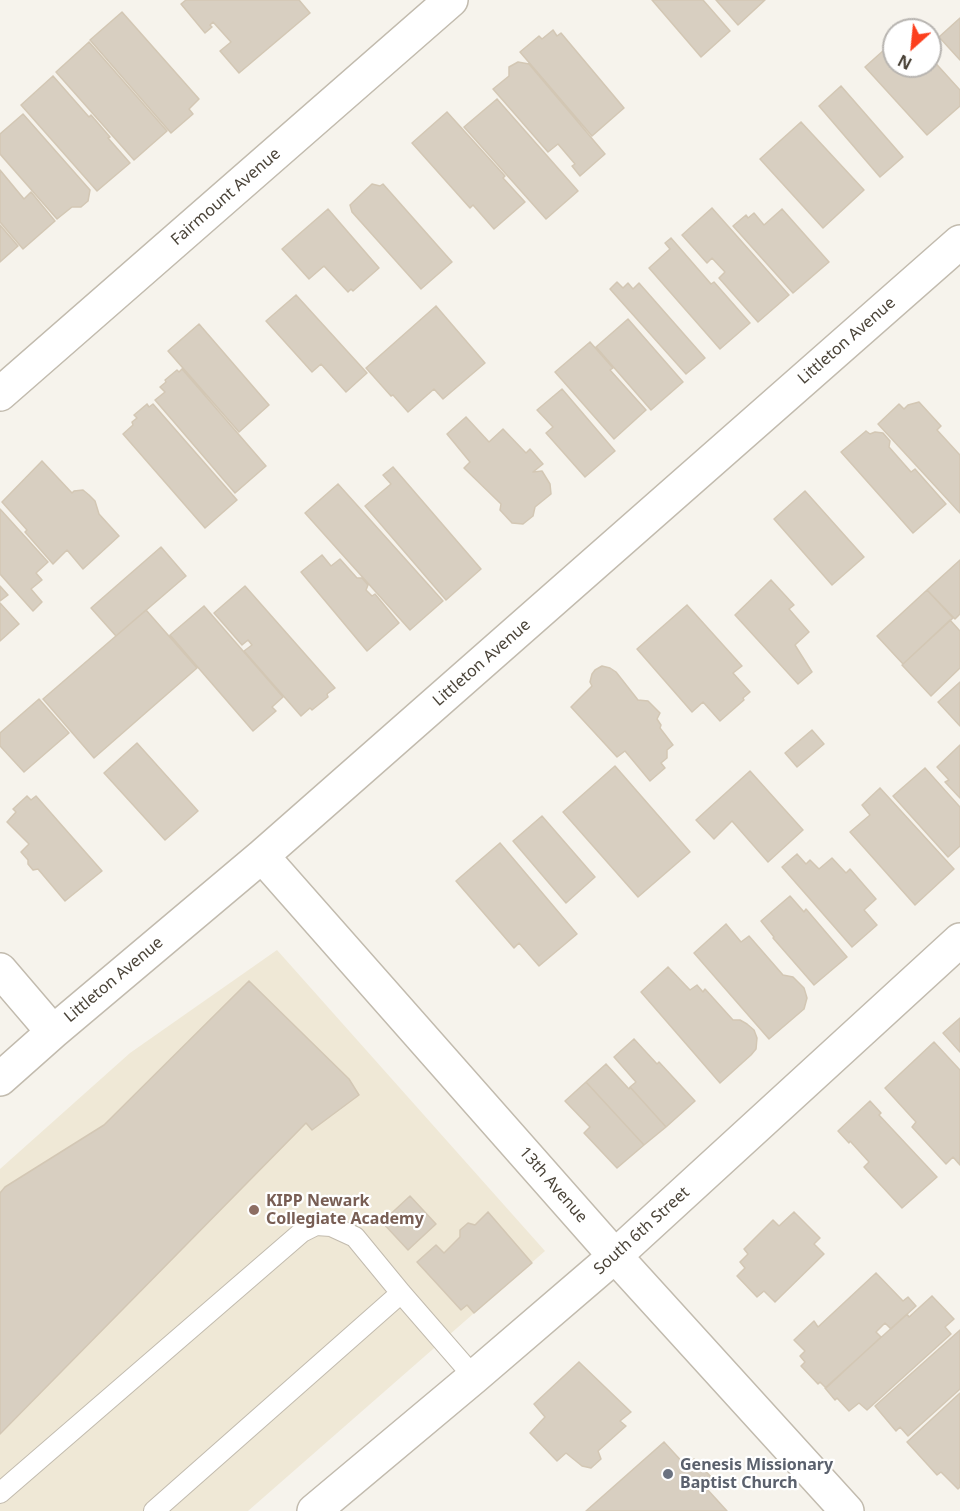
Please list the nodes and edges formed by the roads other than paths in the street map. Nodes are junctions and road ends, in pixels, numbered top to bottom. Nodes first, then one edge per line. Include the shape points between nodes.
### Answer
1 (451, 0) edge
2 (960, 242) edge
3 (0, 394) edge
4 (262, 856) junction
5 (960, 940) edge
6 (0, 970) edge
7 (53, 1032) junction
8 (0, 1078) edge
9 (615, 1256) junction
10 (401, 1293) junction
11 (474, 1377) junction
12 (0, 1493) edge
13 (154, 1511) edge
14 (314, 1511) edge
15 (847, 1511) edge

1 - 3 street, Fairmount Avenue
2 - 4 street, Littleton Avenue
4 - 7 street, Littleton Avenue
4 - 9 street, 13th Avenue
5 - 9 street, South 6th Street
6 - 7 street
7 - 8 street, Littleton Avenue
9 - 11 street, South 6th Street
9 - 15 street, 13th Avenue
10 - 11 lane
10 - 12 lane via 356,1237 331,1226 316,1225 302,1232
10 - 13 lane
11 - 14 street, South 6th Street

